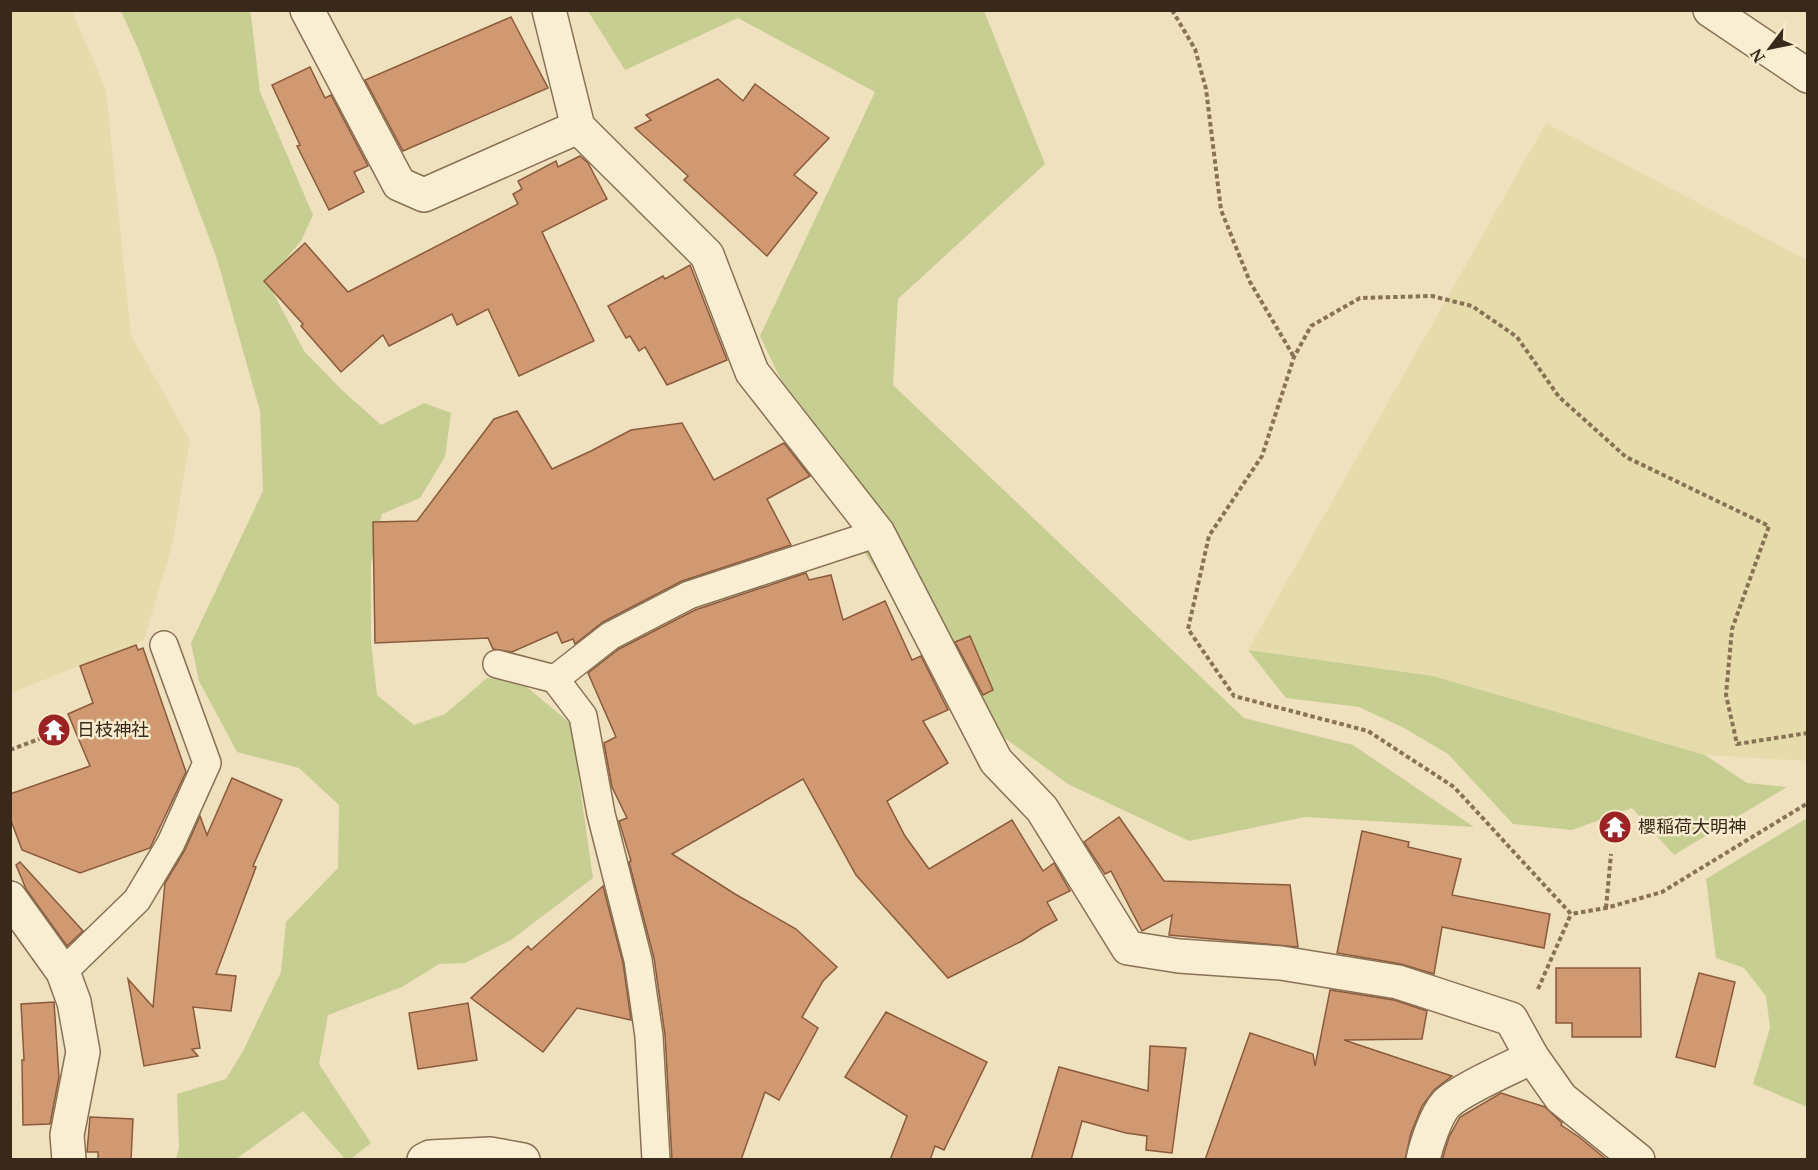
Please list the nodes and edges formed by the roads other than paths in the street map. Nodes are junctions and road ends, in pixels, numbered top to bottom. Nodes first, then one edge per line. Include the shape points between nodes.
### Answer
1 (307, 10) edge
2 (549, 10) edge
3 (1710, 10) edge
4 (1808, 76) edge
5 (578, 127) junction
6 (878, 533) junction
7 (164, 645) dead end
8 (497, 663) dead end
9 (555, 679) junction
10 (10, 898) edge
11 (63, 972) junction
12 (1532, 1057) junction
13 (69, 1160) edge
14 (424, 1160) edge
15 (524, 1160) edge
16 (656, 1160) edge
17 (1423, 1160) edge
18 (1638, 1160) edge

1 - 5 street via 399,184 424,195
2 - 5 street
3 - 4 street
5 - 6 street via 707,255 753,372
6 - 9 lane via 690,595 610,636
6 - 12 street via 996,761 1041,809 1128,948 1281,963 1398,982 1511,1019
7 - 11 lane via 207,764 171,843 137,900
8 - 9 lane
9 - 16 lane via 583,716 602,814 638,960 649,1036
10 - 11 street
11 - 13 street via 74,1002 84,1052 68,1135
12 - 17 street via 1446,1105
12 - 18 street via 1561,1098
14 - 15 street via 490,1154

